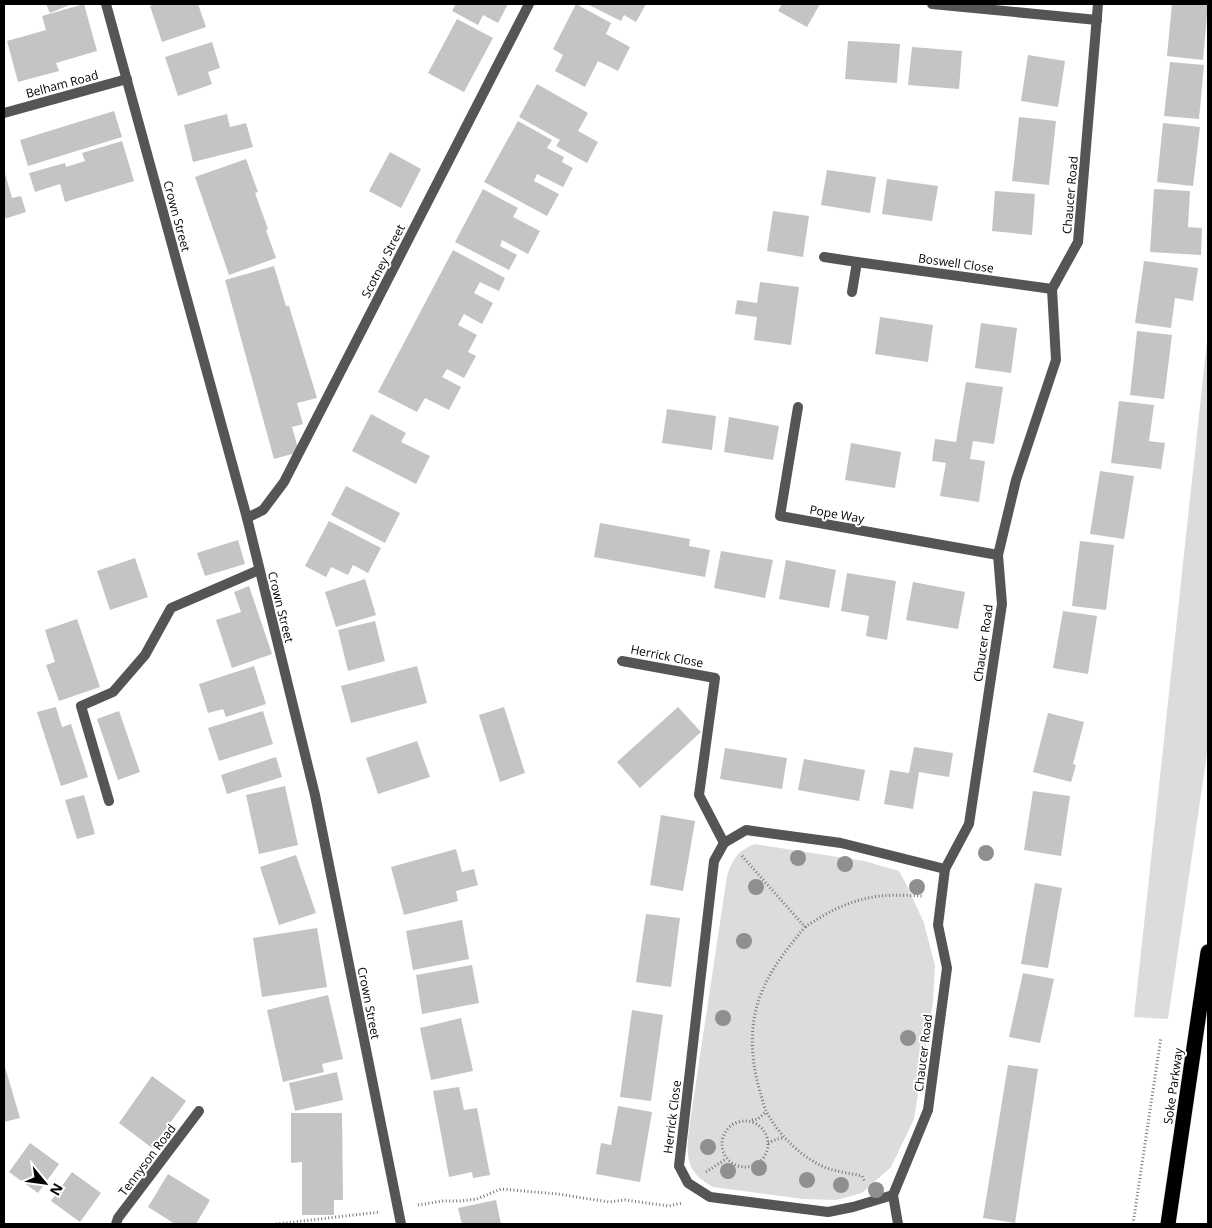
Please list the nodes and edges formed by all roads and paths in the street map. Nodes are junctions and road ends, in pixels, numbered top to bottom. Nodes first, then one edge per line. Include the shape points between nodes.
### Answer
1 (106, 4) edge
2 (529, 4) edge
3 (932, 4) edge
4 (1098, 4) edge
5 (1097, 20) junction
6 (127, 79) junction
7 (4, 113) edge
8 (824, 257) dead end
9 (857, 262) junction
10 (1052, 289) junction
11 (852, 292) dead end
12 (798, 407) dead end
13 (247, 518) junction
14 (998, 555) junction
15 (259, 570) junction
16 (622, 661) dead end
17 (109, 801) dead end
18 (726, 842) junction
19 (945, 869) junction
20 (941, 896) junction
21 (805, 927) junction
22 (1208, 952) edge
23 (1161, 1037) dead end
24 (199, 1112) dead end
25 (766, 1112) junction
26 (751, 1121) junction
27 (783, 1138) junction
28 (768, 1143) junction
29 (893, 1194) junction
30 (710, 1196) junction
31 (873, 1201) junction
32 (398, 1209) junction
33 (116, 1224) edge
34 (276, 1224) edge
35 (401, 1224) edge
36 (898, 1224) edge
37 (1133, 1224) edge
38 (1168, 1224) edge

1 - 6 street, Crown Street
2 - 13 street, Scotney Street via 284,482 263,510
3 - 5 street
4 - 5 street, Chaucer Road
5 - 10 street, Chaucer Road via 1078,242
6 - 7 street, Belham Road
6 - 13 street, Crown Street
8 - 9 street, Boswell Close
9 - 10 street, Boswell Close
9 - 11 street
10 - 14 street, Chaucer Road via 1056,360 1016,480
12 - 14 street, Pope Way via 780,516
13 - 15 street, Crown Street
14 - 19 street, Chaucer Road via 1002,604 969,824
15 - 17 street via 171,608 145,655 113,692 81,706
15 - 32 street, Crown Street via 315,795
16 - 18 street, Herrick Close via 715,678 699,795
18 - 19 street via 746,830 841,844
18 - 21 path
18 - 30 street, Herrick Close via 714,861 679,1166 688,1183
19 - 20 street, Chaucer Road
20 - 21 path via 865,898
20 - 29 street, Chaucer Road via 938,925 947,968 928,1110
21 - 25 path via 774,967 760,995 754,1023 752,1057
22 - 38 highway, Soke Parkway
23 - 37 path
24 - 33 street, Tennyson Road
25 - 26 path
25 - 27 path
26 - 28 path via 763,1129
26 - 28 path via 736,1121 725,1130 721,1145 726,1159 741,1167 757,1164 767,1152
27 - 28 path
27 - 31 path via 826,1168 862,1176
29 - 31 street, Herrick Close
29 - 36 street
30 - 31 street, Herrick Close via 828,1212
30 - 32 path via 669,1206 626,1200 608,1202 501,1188 477,1199
32 - 34 path
32 - 35 street, Crown Street

